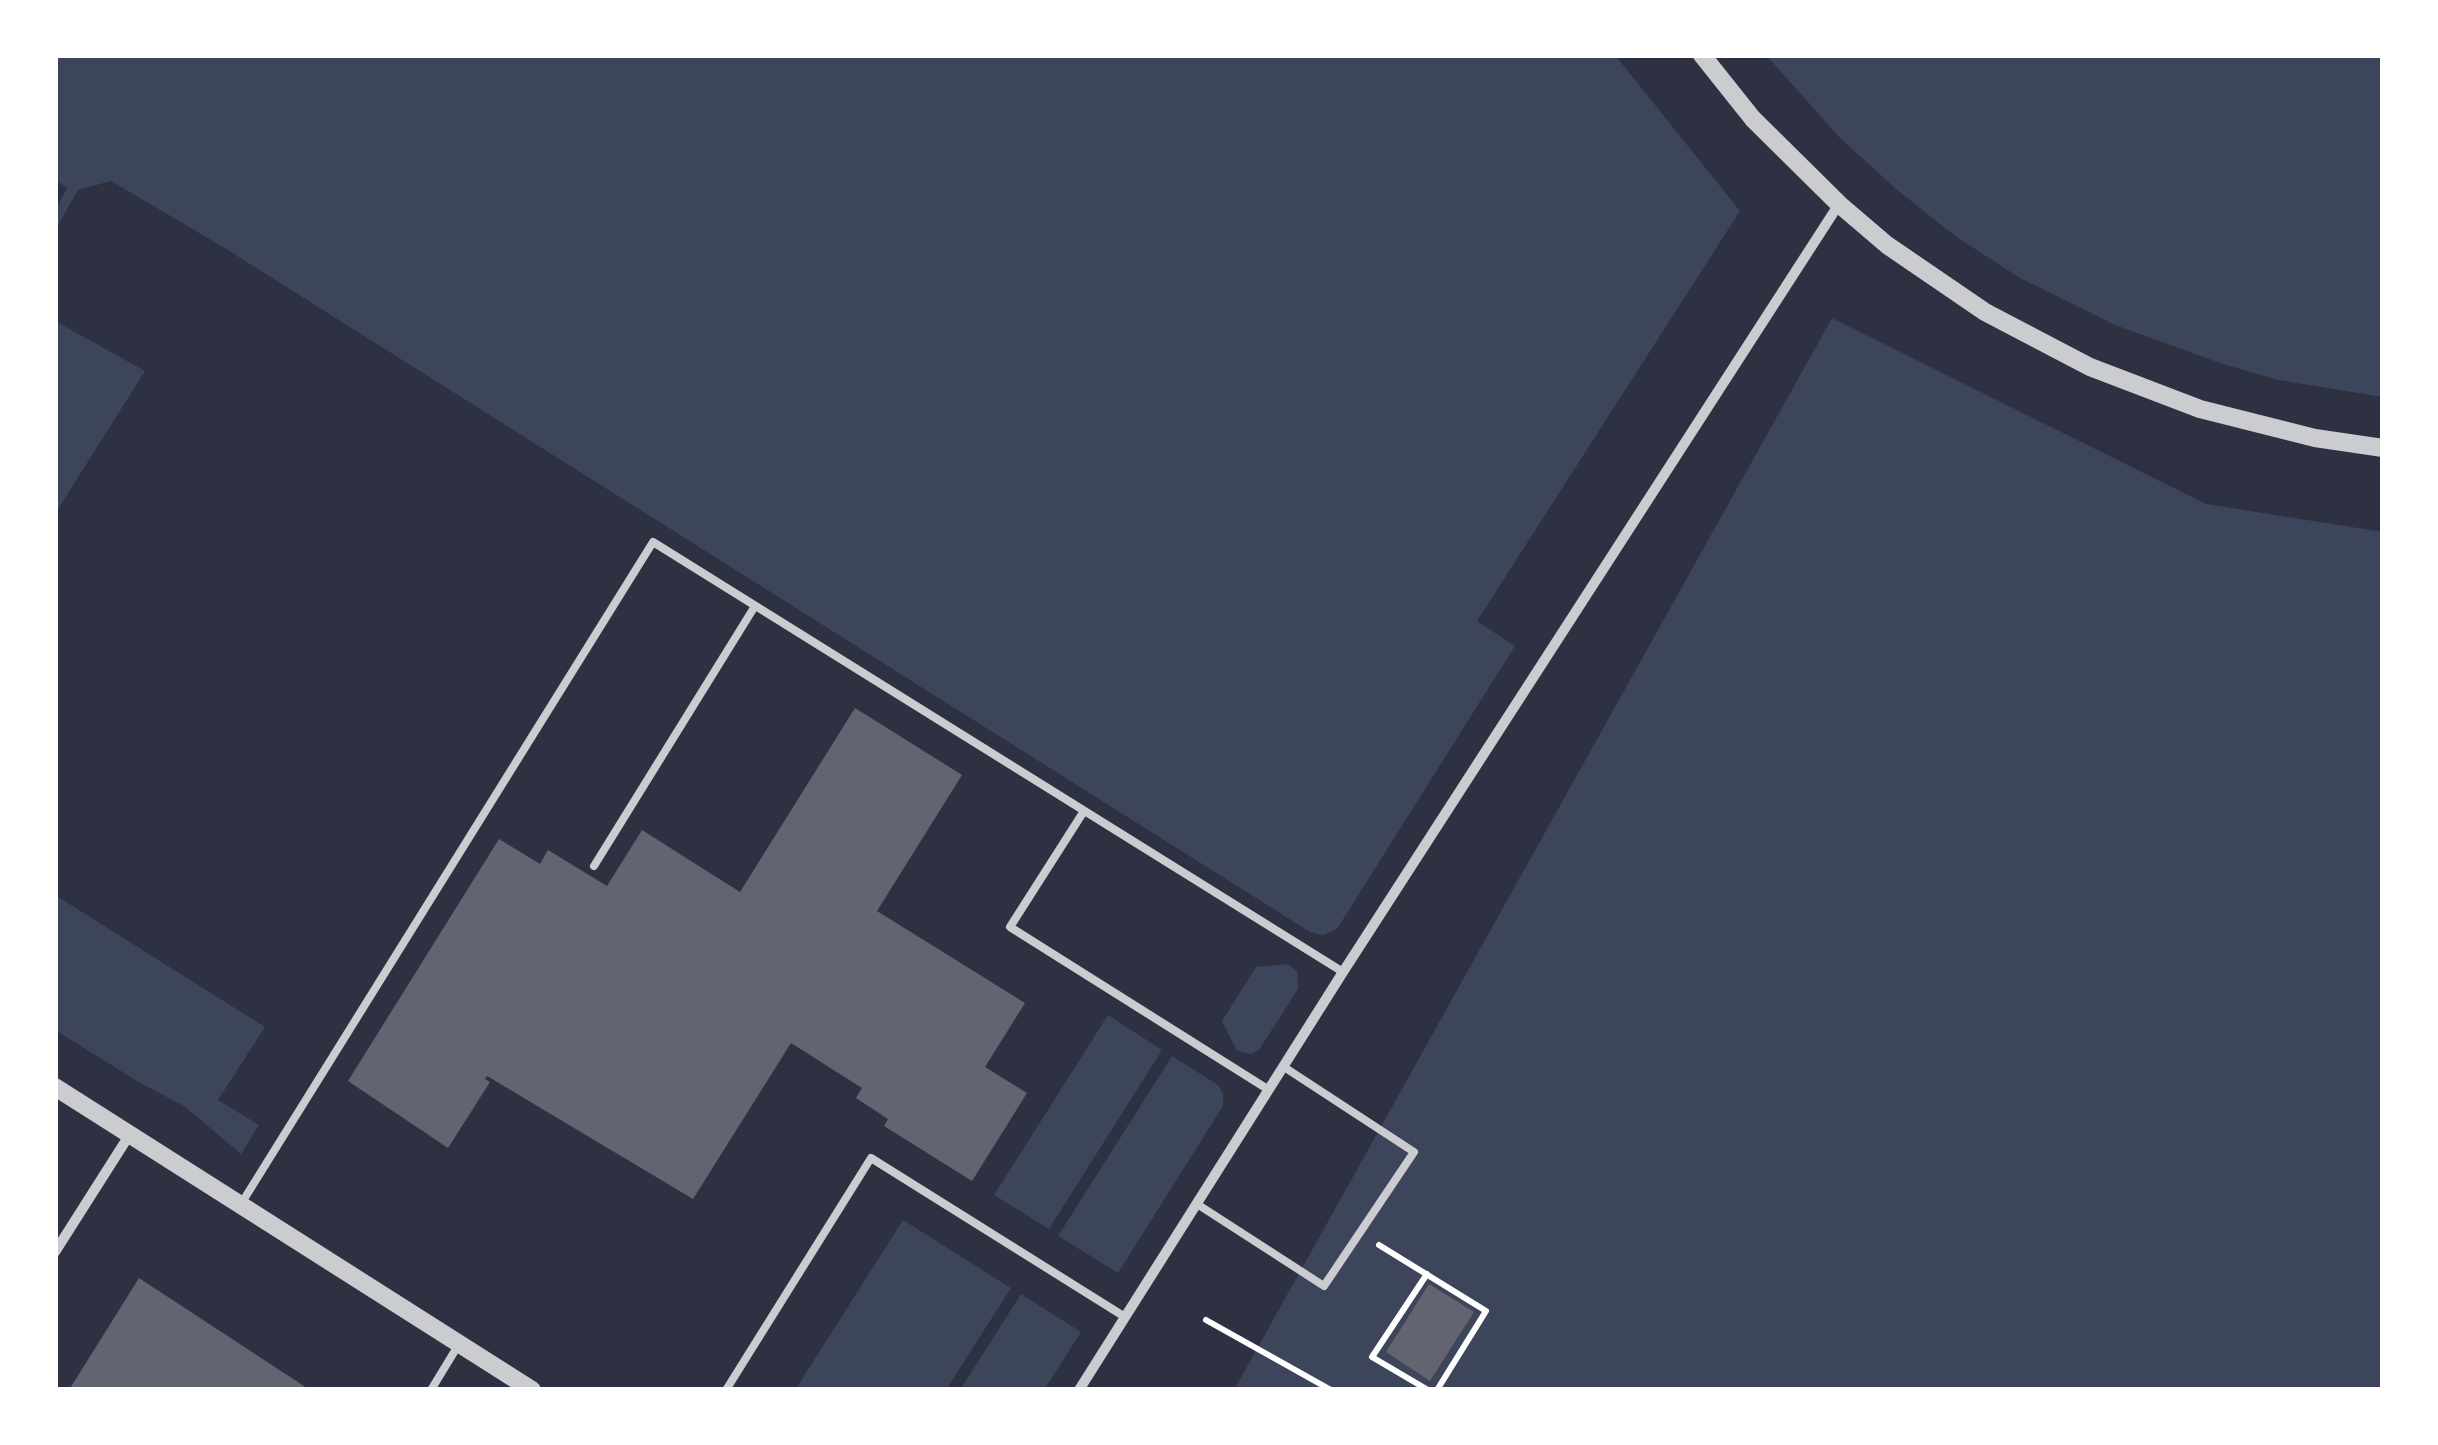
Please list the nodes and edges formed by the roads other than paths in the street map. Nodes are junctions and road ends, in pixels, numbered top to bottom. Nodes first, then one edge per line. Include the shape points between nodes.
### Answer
1 (1702, 55) edge
2 (1839, 204) junction
3 (2383, 448) edge
4 (755, 606) junction
5 (1084, 811) junction
6 (594, 866) dead end
7 (1343, 972) junction
8 (1284, 1067) junction
9 (55, 1086) edge
10 (1269, 1090) junction
11 (130, 1134) junction
12 (241, 1204) junction
13 (1196, 1204) junction
14 (55, 1252) edge
15 (1125, 1317) junction
16 (459, 1344) junction
17 (431, 1390) edge
18 (532, 1390) edge
19 (726, 1390) edge
20 (1078, 1390) edge

1 - 2 street via 1764,130
2 - 3 street via 1935,280 2090,366 2200,409
2 - 7 street
4 - 5 lane
4 - 6 lane
4 - 12 lane via 653,542
5 - 7 lane
5 - 10 lane via 1010,927
7 - 8 street
8 - 10 street
8 - 13 lane via 1414,1152 1324,1286
9 - 11 street
10 - 13 street
11 - 12 street
11 - 14 street
12 - 16 street
13 - 15 street
15 - 19 lane via 871,1158
15 - 20 street
16 - 17 lane
16 - 18 street

